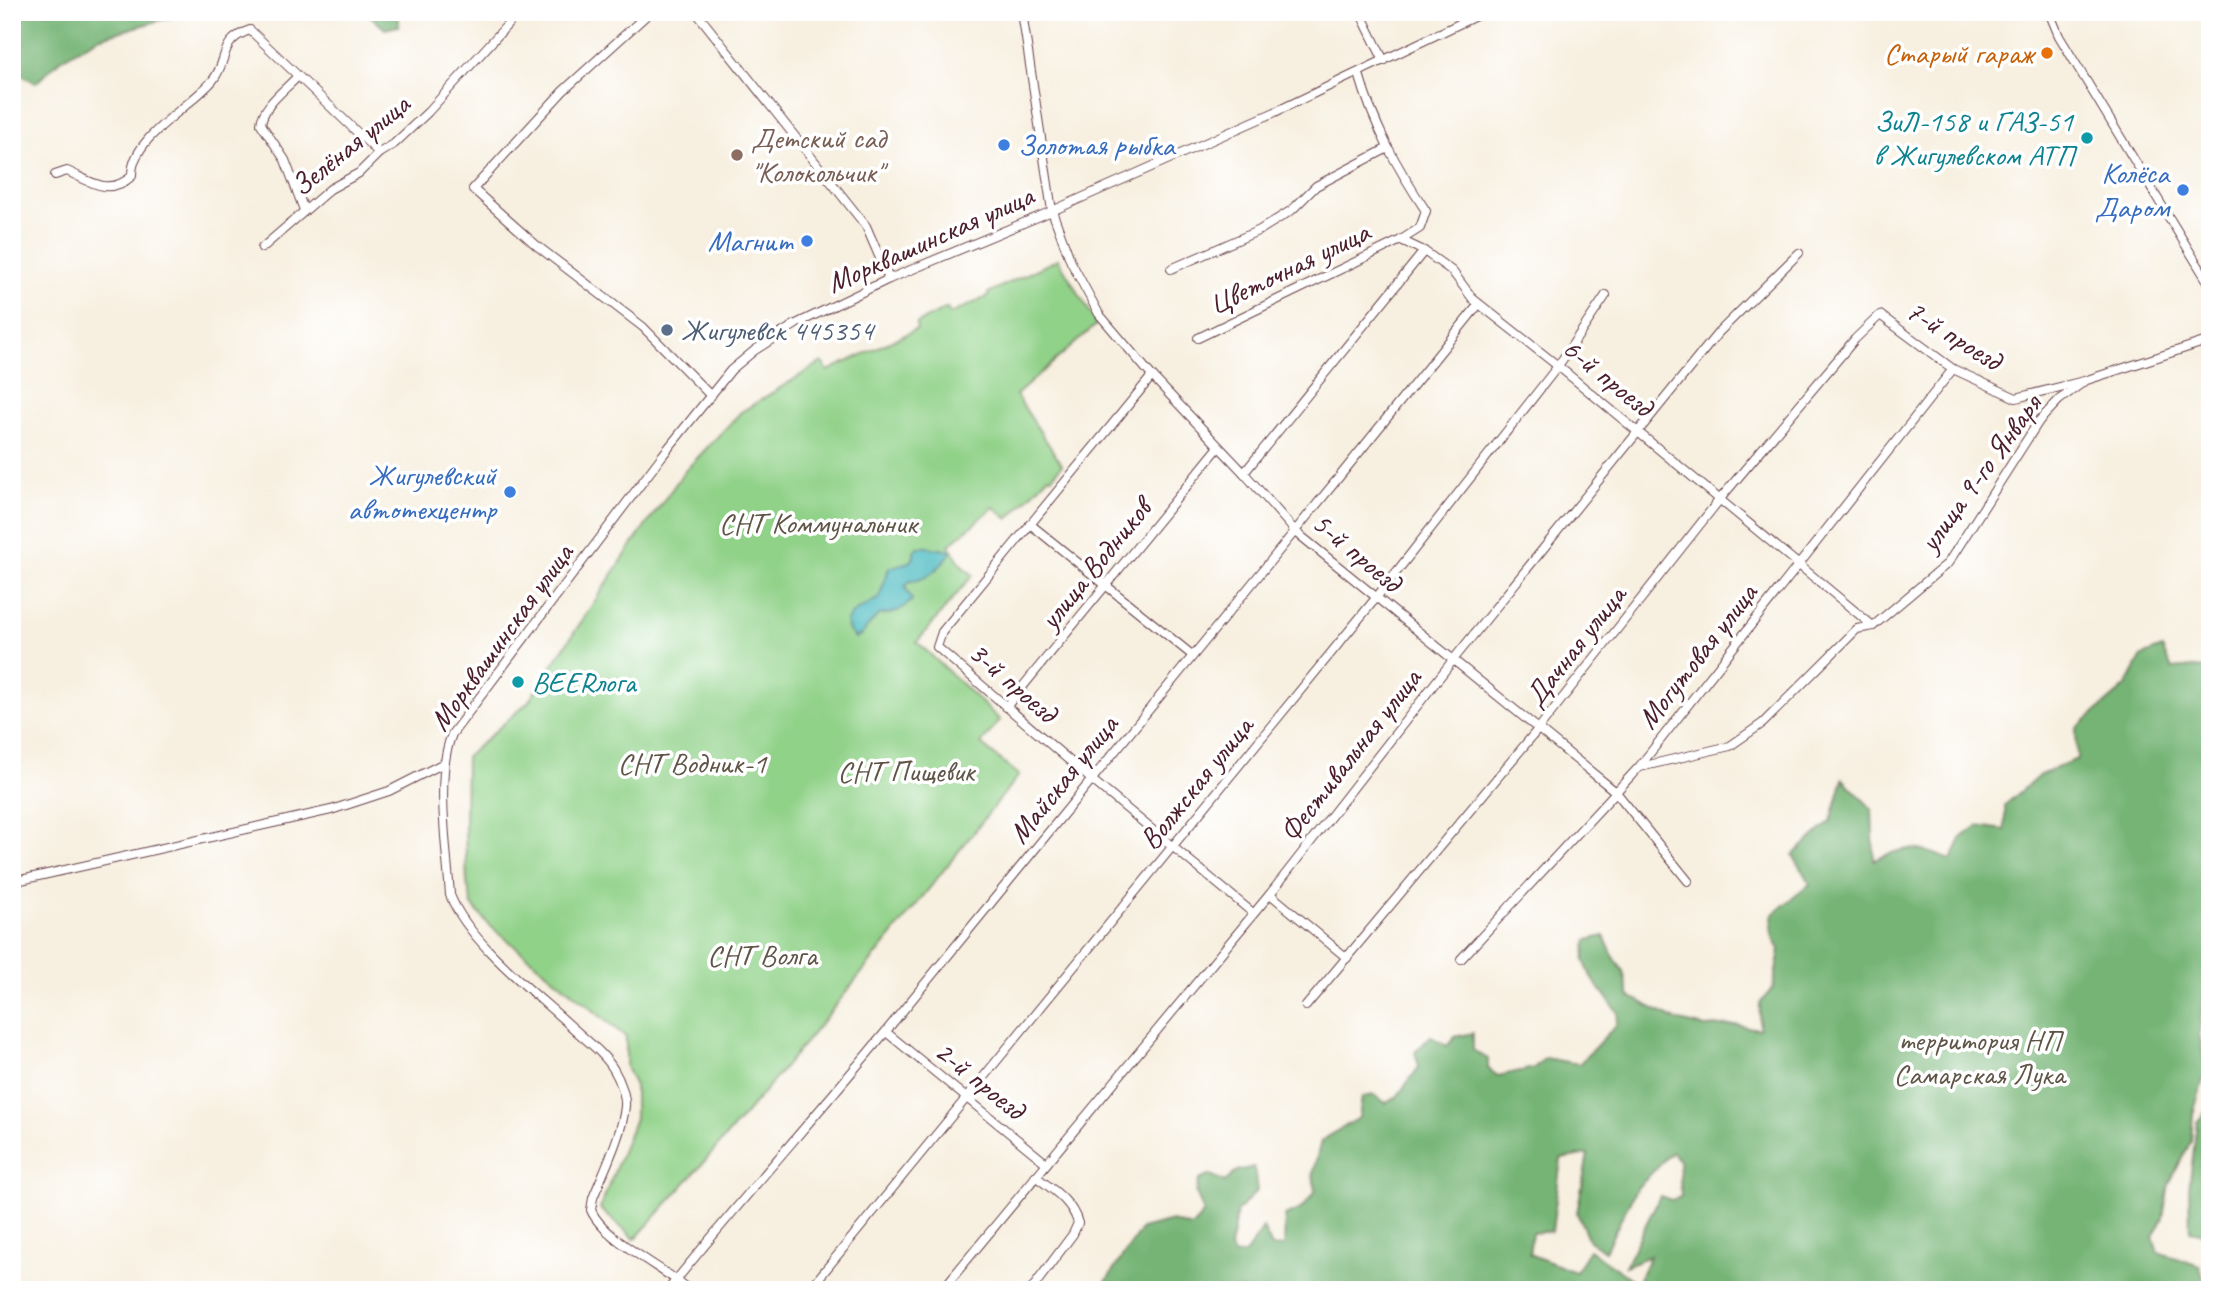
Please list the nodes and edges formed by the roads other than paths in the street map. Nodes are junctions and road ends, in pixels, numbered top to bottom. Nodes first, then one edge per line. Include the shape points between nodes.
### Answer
1 (519, 12) edge
2 (650, 12) edge
3 (696, 12) edge
4 (1022, 12) edge
5 (1360, 12) edge
6 (1484, 12) edge
7 (2049, 12) edge
8 (1384, 61) junction
9 (1359, 74) junction
10 (297, 77) junction
11 (1386, 149) junction
12 (379, 153) junction
13 (55, 175) dead end
14 (304, 210) junction
15 (1052, 211) junction
16 (1401, 240) junction
17 (262, 248) dead end
18 (1424, 251) junction
19 (1799, 253) dead end
20 (1171, 270) dead end
21 (889, 279) junction
22 (2210, 285) edge
23 (1606, 295) dead end
24 (1479, 304) junction
25 (1880, 315) joint
26 (1198, 338) dead end
27 (2210, 340) edge
28 (1558, 366) junction
29 (1954, 369) junction
30 (1152, 376) junction
31 (2084, 381) junction
32 (711, 396) junction
33 (1639, 432) junction
34 (1218, 448) junction
35 (1244, 473) junction
36 (1720, 499) junction
37 (1030, 524) junction
38 (1296, 532) junction
39 (1799, 563) junction
40 (1107, 585) junction
41 (1376, 598) junction
42 (1873, 626) junction
43 (1192, 655) junction
44 (1453, 660) junction
45 (1006, 708) junction
46 (1539, 728) junction
47 (444, 763) junction
48 (1639, 767) junction
49 (1092, 780) junction
50 (1616, 792) junction
51 (1173, 846) junction
52 (1688, 881) dead end
53 (12, 883) edge
54 (1270, 894) junction
55 (1253, 913) junction
56 (1347, 958) junction
57 (1461, 959) dead end
58 (1306, 1006) dead end
59 (886, 1032) junction
60 (967, 1099) junction
61 (1046, 1163) junction
62 (1035, 1176) junction
63 (677, 1279) junction
64 (668, 1290) edge
65 (690, 1290) edge
66 (809, 1290) edge
67 (942, 1290) edge
68 (1031, 1290) edge

1 - 12 street, Зелёная улица via 428,112
2 - 32 street via 563,91 473,188 536,245 643,327
3 - 21 street via 866,226
4 - 15 street, 5-й проезд
5 - 8 street
6 - 8 street, Морквашинская улица
7 - 22 street via 2059,36
8 - 9 street, Морквашинская улица
9 - 11 street
9 - 15 street, Морквашинская улица
10 - 12 street
10 - 13 street via 250,30 243,32 225,50 214,79 175,113 136,157 132,176 122,185 99,186 67,171
10 - 14 street via 268,107 261,124 285,160
11 - 16 street via 1426,211 1420,228
11 - 20 street via 1316,186 1292,210 1260,230
12 - 14 street, Зелёная улица via 359,173
14 - 17 street, Зелёная улица
15 - 21 street, Морквашинская улица
15 - 30 street, 5-й проезд via 1071,262 1100,314
16 - 18 street, 6-й проезд
16 - 26 street, Цветочная улица
18 - 24 street, 6-й проезд via 1452,271
18 - 35 street
19 - 33 street, Фестивальная улица via 1718,333
21 - 32 street, Морквашинская улица via 796,324 755,350 731,370
23 - 28 street, Волжская улица
24 - 28 street, 6-й проезд
24 - 38 street, Майская улица
25 - 29 street, 7-й проезд
25 - 36 street, Дачная улица via 1854,339
27 - 31 street, 7-й проезд
28 - 33 street, 6-й проезд
28 - 41 street, Волжская улица
29 - 31 street, 7-й проезд via 2016,398
29 - 39 street, Могутовая улица
30 - 34 street, 5-й проезд
30 - 37 street
31 - 42 street, улица 9-го Января via 2039,421 1948,563
32 - 47 street, Морквашинская улица via 455,730
33 - 36 street, 6-й проезд
33 - 44 street, Фестивальная улица
34 - 35 street, 5-й проезд
34 - 40 street, улица Водников
35 - 38 street, 5-й проезд
36 - 39 street, 6-й проезд
36 - 46 street, Дачная улица
37 - 40 street
37 - 45 street, 3-й проезд via 942,632 937,647
38 - 41 street, 5-й проезд
38 - 43 street, Майская улица
39 - 42 street, 6-й проезд
39 - 48 street, Могутовая улица
40 - 43 street
40 - 45 street, улица Водников
41 - 44 street, 5-й проезд
41 - 51 street, Волжская улица
42 - 48 street, улица 9-го Января via 1857,629 1763,723 1730,746
43 - 49 street, Майская улица
44 - 46 street, 5-й проезд
44 - 54 street, Фестивальная улица
45 - 49 street, 3-й проезд
46 - 50 street, 5-й проезд
46 - 56 street, Дачная улица
47 - 53 street, Морквашинская улица via 389,791 331,810
47 - 63 street, Морквашинская улица via 450,895 456,909 505,966 596,1049 614,1069 621,1087 625,1104 593,1198 594,1218 657,1269
48 - 50 street, Могутовая улица
49 - 51 street, 3-й проезд
49 - 59 street, Майская улица
50 - 52 street, 5-й проезд
50 - 57 street, Могутовая улица
51 - 55 street, 3-й проезд
51 - 60 street, Волжская улица
54 - 55 street, Фестивальная улица
54 - 56 street
55 - 61 street, Фестивальная улица
56 - 58 street, Дачная улица
59 - 60 street, 2-й проезд
59 - 63 street, Майская улица
60 - 61 street, 2-й проезд
60 - 66 street, Волжская улица
61 - 62 street, Фестивальная улица
62 - 67 street, Фестивальная улица
62 - 68 street via 1067,1202 1078,1223
63 - 64 street, Майская улица
63 - 65 street

